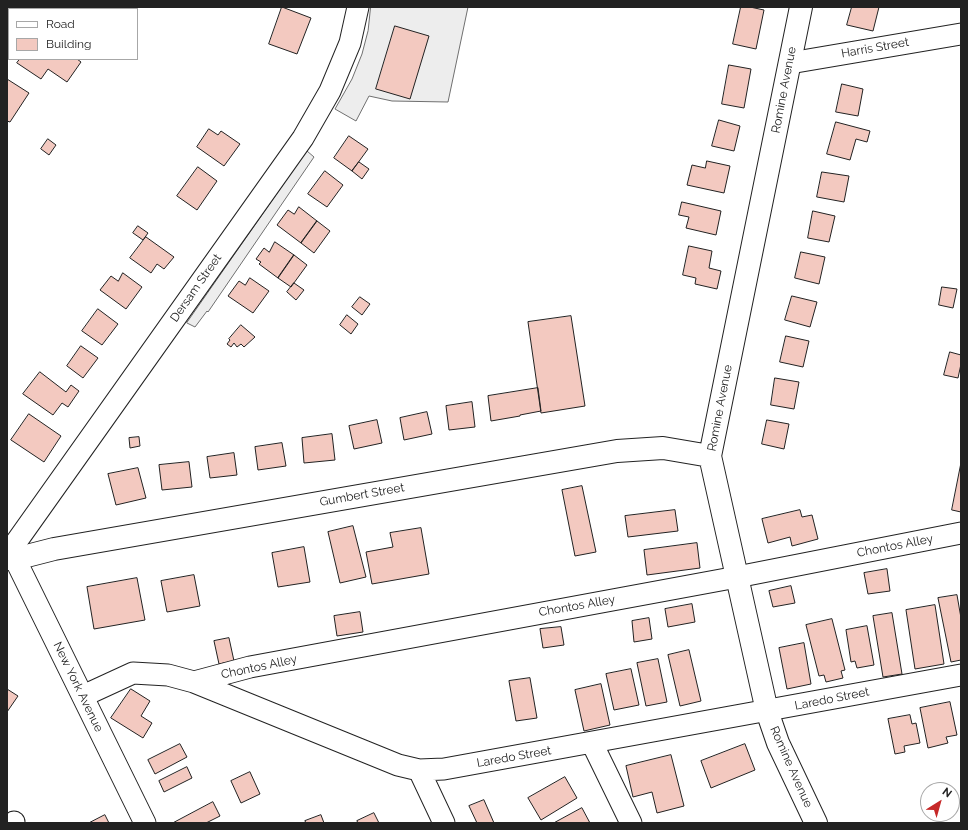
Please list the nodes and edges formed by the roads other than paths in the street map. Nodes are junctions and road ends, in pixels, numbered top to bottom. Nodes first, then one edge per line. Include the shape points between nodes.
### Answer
1 (358, 7) edge
2 (801, 7) edge
3 (961, 34) edge
4 (790, 63) junction
5 (710, 456) junction
6 (961, 533) edge
7 (10, 558) edge
8 (737, 577) junction
9 (961, 675) edge
10 (194, 682) junction
11 (83, 696) junction
12 (767, 712) junction
13 (592, 743) junction
14 (419, 770) junction
15 (145, 823) edge
16 (444, 823) edge
17 (631, 823) edge
18 (816, 823) edge

1 - 7 street, Dersam Street via 350,43 330,91 303,138
2 - 4 street, Romine Avenue
3 - 4 street, Harris Street
4 - 5 street, Romine Avenue
5 - 7 street, Gumbert Street via 663,448 617,451
5 - 8 street, Romine Avenue
6 - 8 street, Chontos Alley
7 - 11 street, New York Avenue
8 - 10 street, Chontos Alley via 250,667
8 - 12 street, Romine Avenue
9 - 12 street, Laredo Street
10 - 11 street, Laredo Street via 168,675 133,673
10 - 14 street, Laredo Street via 398,765
11 - 15 street, New York Avenue
12 - 13 street, Laredo Street
12 - 18 street, Romine Avenue via 778,743
13 - 14 street, Laredo Street via 444,770
13 - 17 street
14 - 16 street

